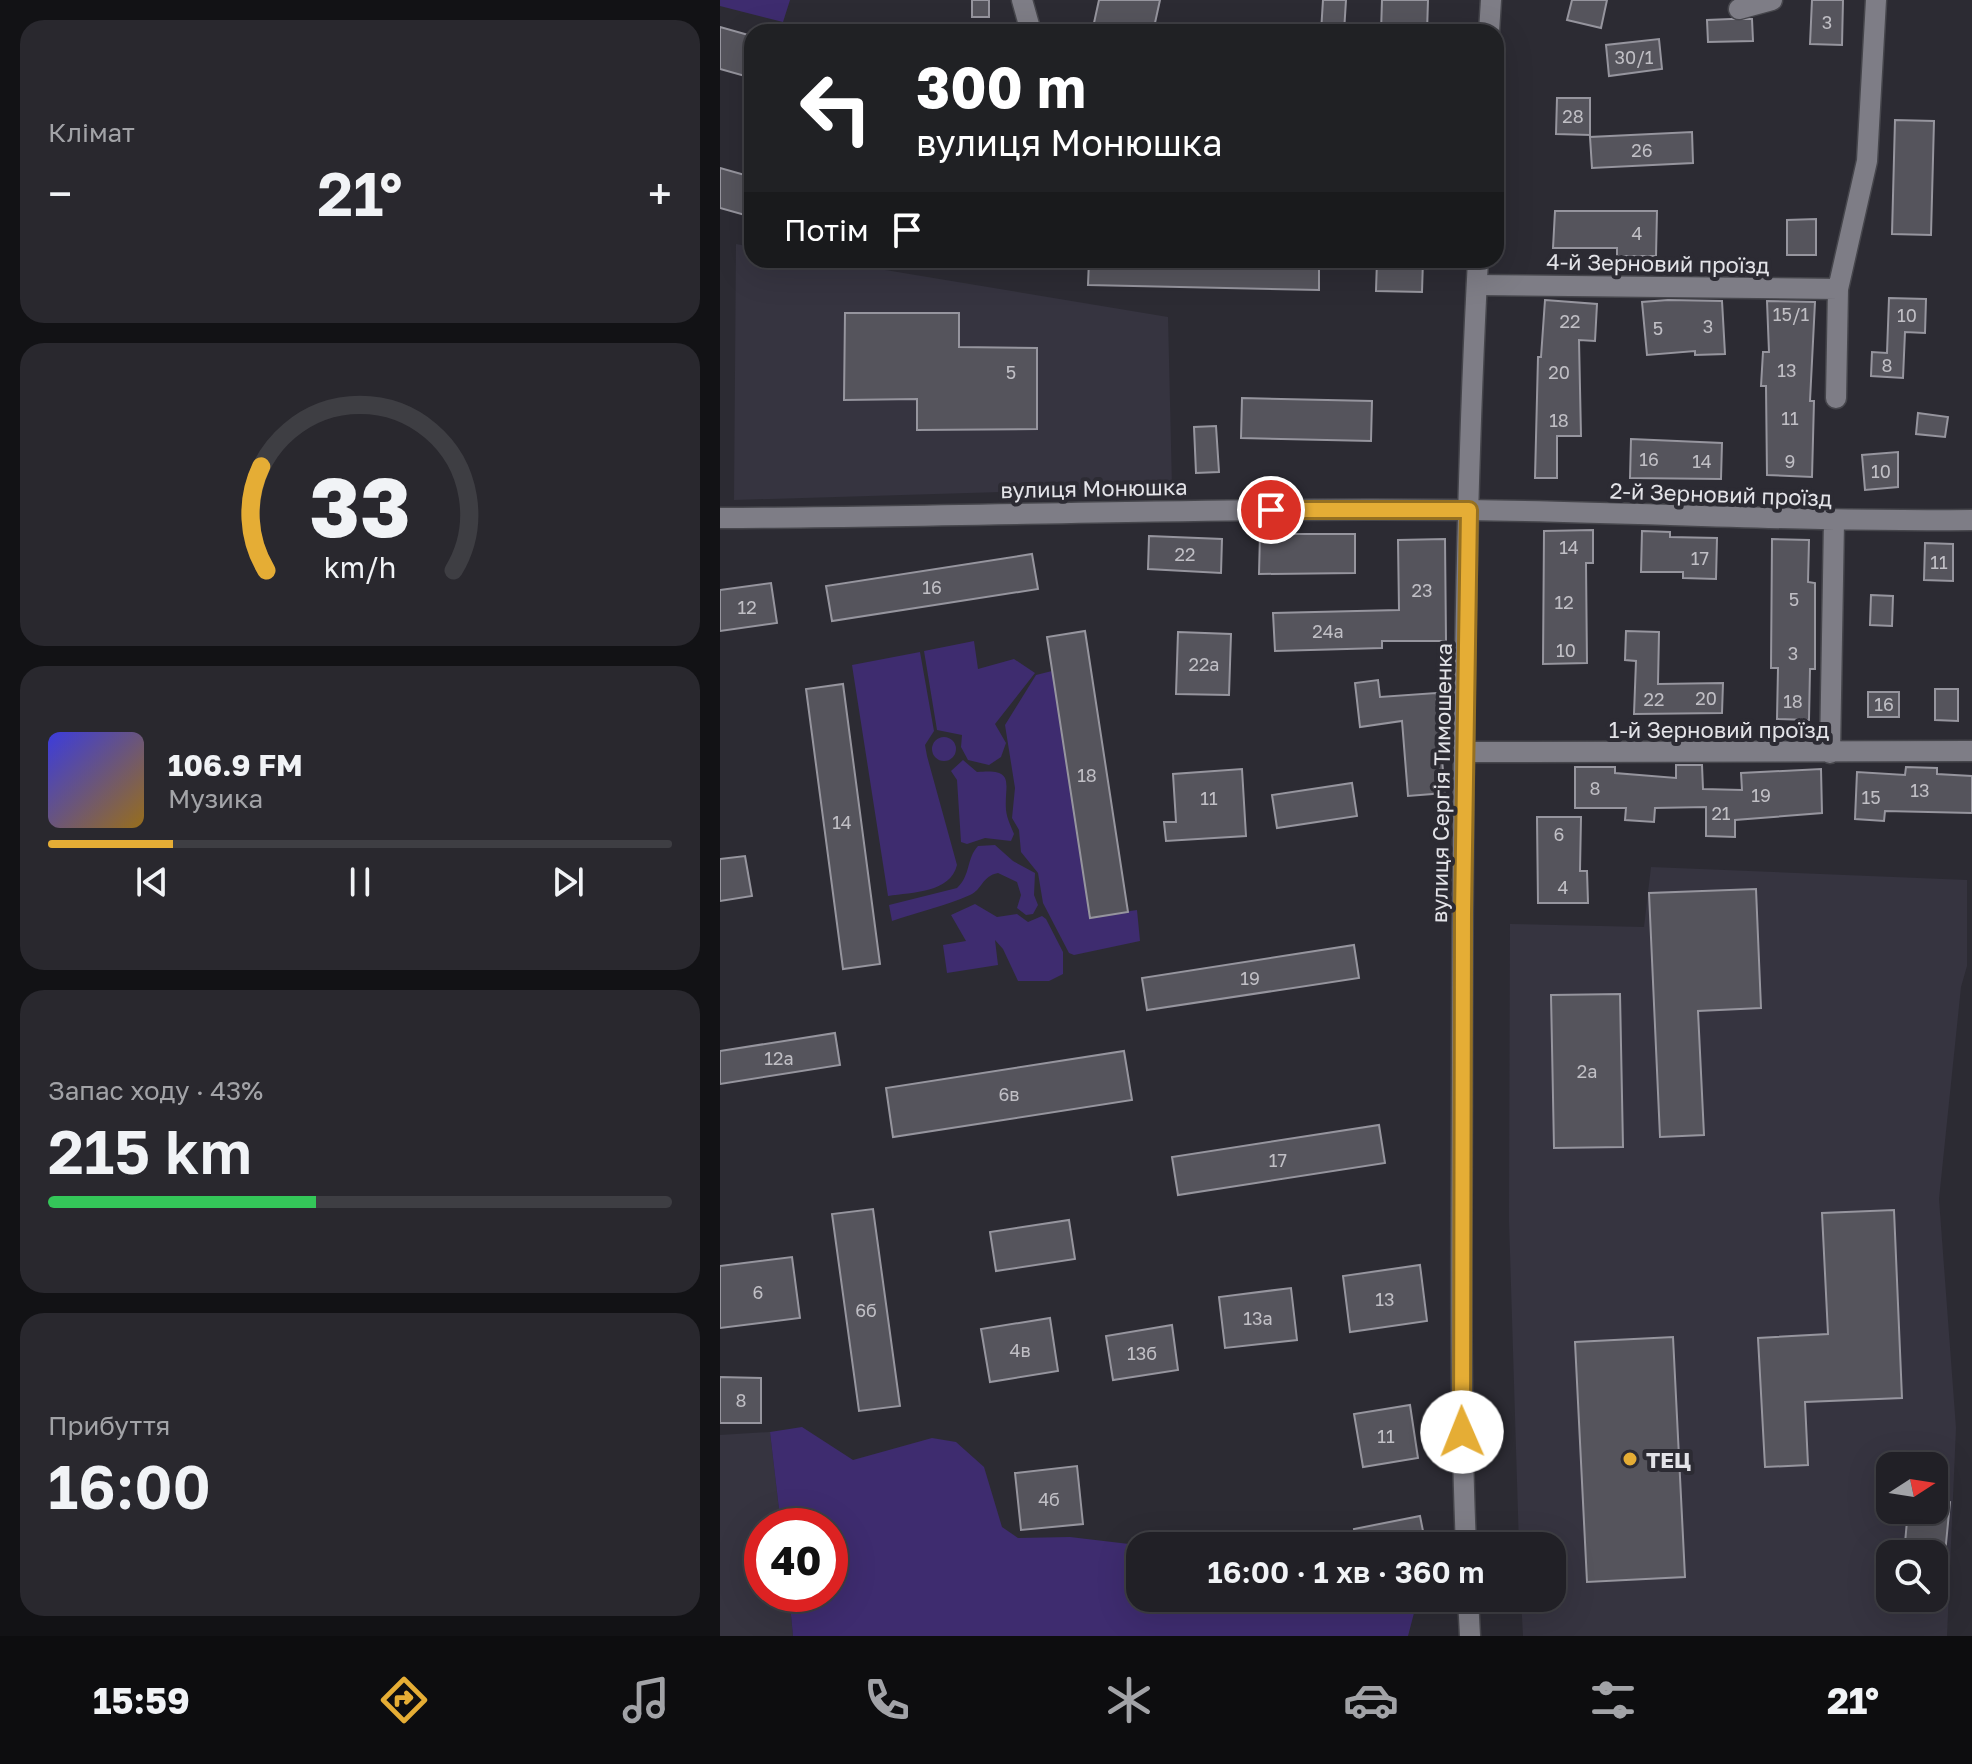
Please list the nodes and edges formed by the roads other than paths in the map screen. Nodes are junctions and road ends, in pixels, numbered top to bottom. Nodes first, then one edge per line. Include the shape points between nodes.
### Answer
1 (1022, 0) edge
2 (1491, 0) edge
3 (1772, 0) edge
4 (1876, 0) edge
5 (1739, 9) dead end
6 (1029, 24) edge
7 (1490, 24) edge
8 (1478, 268) edge
9 (1477, 285) junction
10 (1838, 289) junction
11 (1836, 398) dead end
12 (1469, 510) junction
13 (720, 518) edge
14 (1972, 520) edge
15 (1834, 521) junction
16 (1972, 751) edge
17 (1466, 752) junction
18 (1830, 753) junction
19 (1466, 1532) edge
20 (1469, 1612) edge
21 (1470, 1636) edge

1 - 6 street
2 - 7 street
3 - 5 street
4 - 10 street via 1867,161
8 - 9 street, вулиця Сергія Тимошенка
9 - 10 street, 4-й Зерновий проїзд
9 - 12 street, вулиця Сергія Тимошенка
10 - 11 street
12 - 13 street, вулиця Монюшка
12 - 15 street, 2-й Зерновий проїзд
12 - 17 street, вулиця Сергія Тимошенка
14 - 15 street, 2-й Зерновий проїзд
15 - 18 street
16 - 18 street, 1-й Зерновий проїзд
17 - 18 street, 1-й Зерновий проїзд
17 - 19 street, вулиця Сергія Тимошенка via 1460,1324
20 - 21 street

